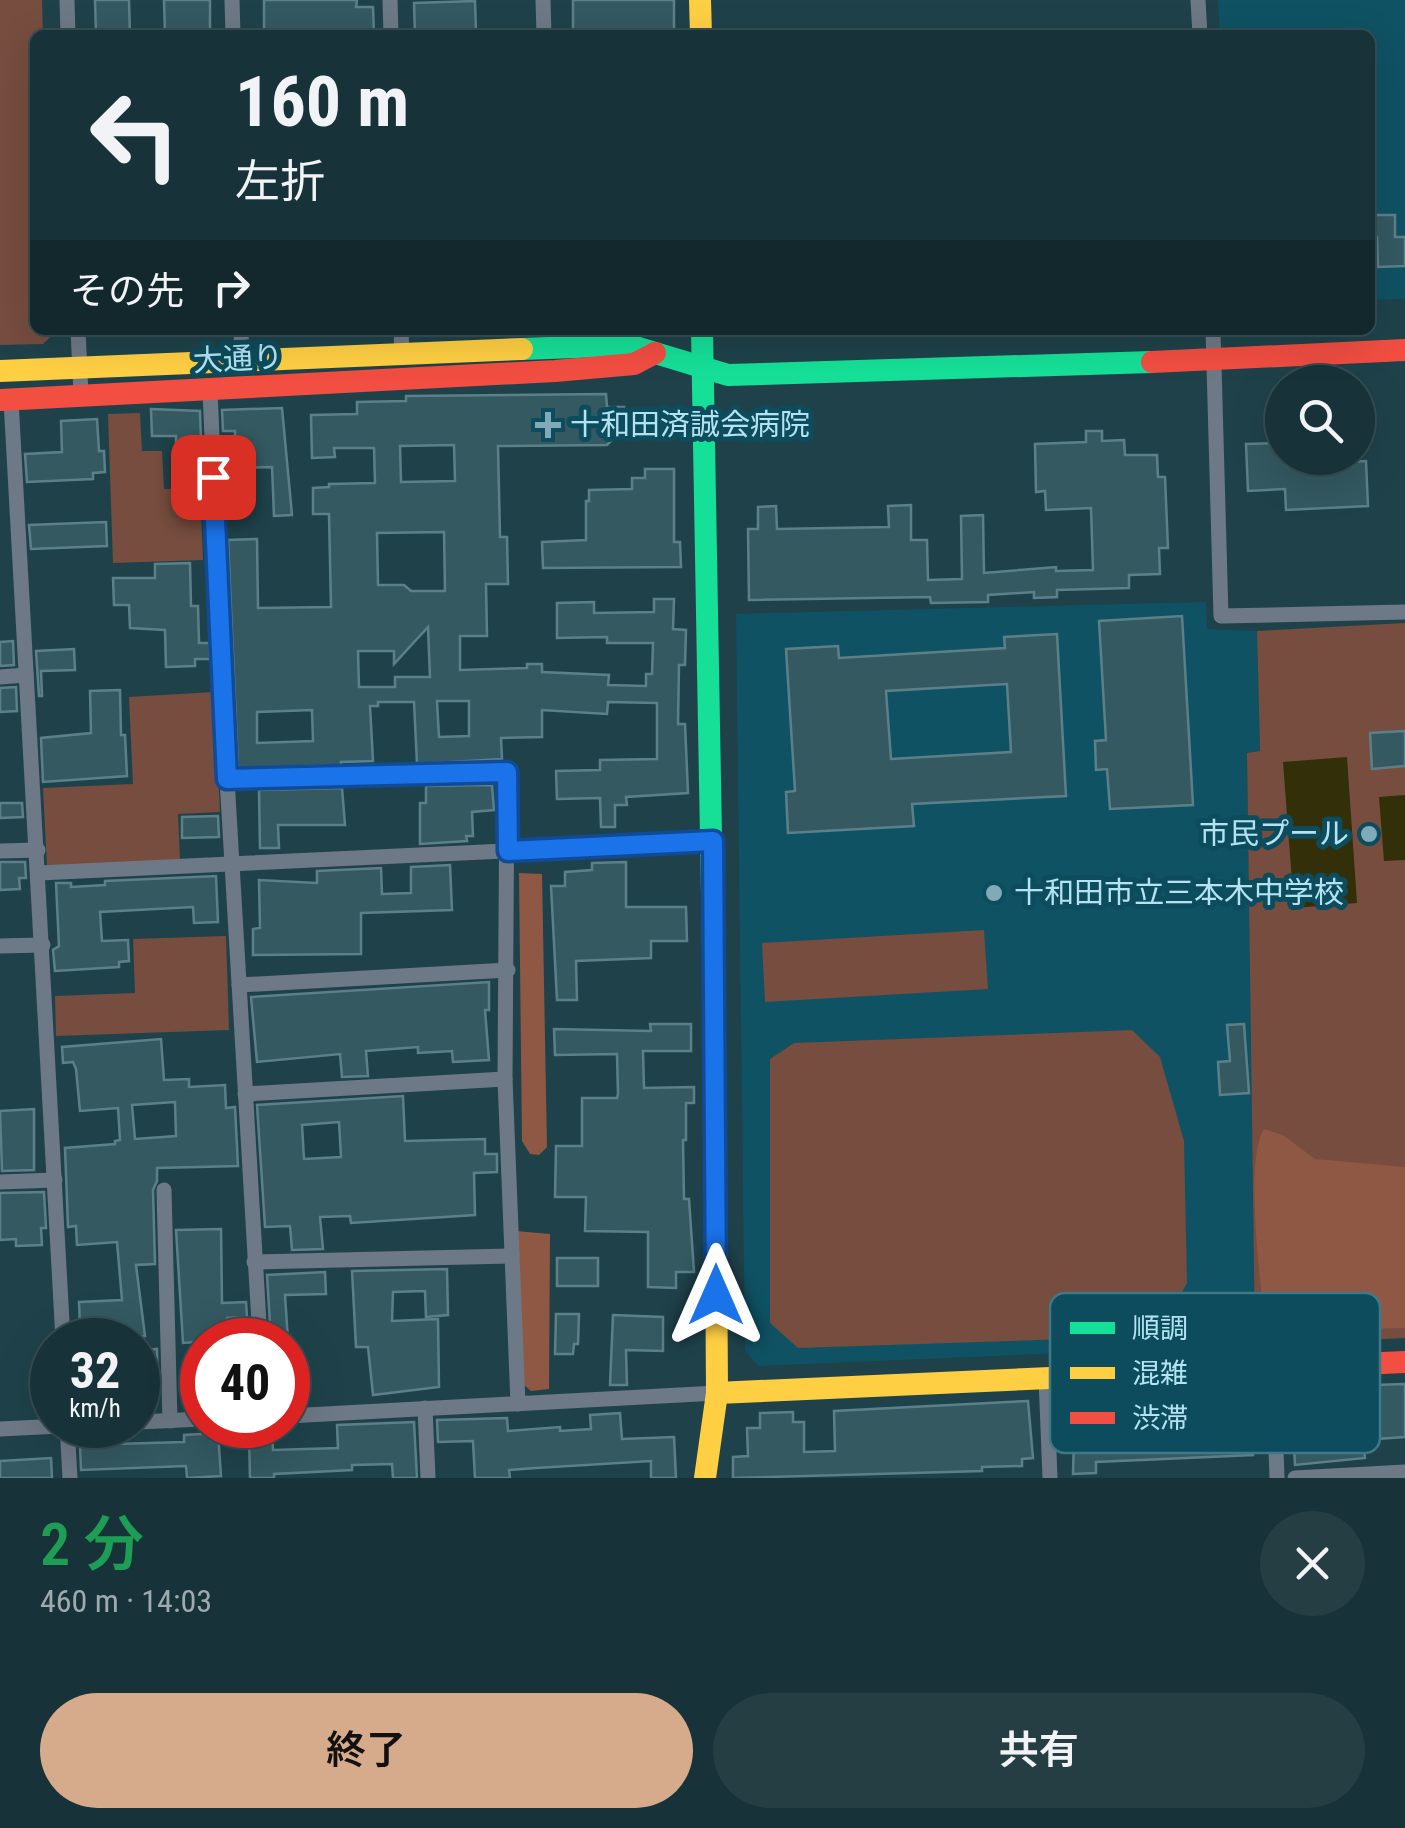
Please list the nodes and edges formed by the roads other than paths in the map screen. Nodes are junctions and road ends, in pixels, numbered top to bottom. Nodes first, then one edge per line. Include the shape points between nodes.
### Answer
1 (67, 0) edge
2 (232, 0) edge
3 (390, 0) edge
4 (543, 0) edge
5 (700, 0) edge
6 (1198, 0) edge
7 (68, 30) edge
8 (234, 30) edge
9 (391, 30) edge
10 (544, 30) edge
11 (701, 30) edge
12 (1200, 30) edge
13 (78, 335) edge
14 (241, 335) edge
15 (401, 335) edge
16 (702, 335) edge
17 (1213, 335) edge
18 (553, 339) edge
19 (1405, 350) edge
20 (655, 353) junction
21 (402, 356) junction
22 (1214, 360) junction
23 (242, 362) junction
24 (702, 366) junction
25 (80, 367) junction
26 (0, 370) edge
27 (210, 391) junction
28 (80, 394) junction
29 (6, 400) edge
30 (1405, 612) edge
31 (26, 675) junction
32 (0, 677) edge
33 (227, 779) junction
34 (713, 841) junction
35 (38, 850) junction
36 (0, 851) edge
37 (508, 851) junction
38 (232, 863) junction
39 (40, 873) junction
40 (43, 944) junction
41 (0, 946) edge
42 (508, 970) junction
43 (239, 985) junction
44 (504, 1078) junction
45 (245, 1094) junction
46 (54, 1180) junction
47 (0, 1182) edge
48 (164, 1190) dead end
49 (512, 1256) junction
50 (254, 1262) junction
51 (61, 1318) edge
52 (258, 1318) edge
53 (1405, 1362) edge
54 (1380, 1363) edge
55 (1046, 1378) junction
56 (1050, 1378) edge
57 (717, 1393) junction
58 (518, 1404) junction
59 (425, 1408) junction
60 (310, 1415) edge
61 (160, 1421) edge
62 (170, 1421) junction
63 (180, 1421) edge
64 (30, 1427) edge
65 (0, 1429) edge
66 (68, 1448) edge
67 (1276, 1453) edge
68 (1405, 1472) edge
69 (70, 1478) edge
70 (428, 1478) edge
71 (706, 1478) edge
72 (1050, 1478) edge
73 (1277, 1478) edge
74 (1294, 1478) edge

1 - 7 street
2 - 8 street
3 - 9 street
4 - 10 street
5 - 11 street
6 - 12 street
13 - 25 street
14 - 23 street
15 - 21 street
16 - 24 street
17 - 22 street
18 - 20 street, 大通り
18 - 21 street, 大通り
19 - 22 street, 大通り
20 - 24 street, 大通り
20 - 27 street, 大通り via 634,364 595,368
21 - 23 street, 大通り
22 - 24 street, 大通り via 728,375
22 - 30 street via 1221,616
23 - 25 street, 大通り
24 - 34 street
25 - 26 street, 大通り
25 - 28 street
27 - 28 street, 大通り
27 - 33 street
28 - 29 street, 大通り
29 - 31 street
31 - 32 street
31 - 35 street
33 - 37 street via 507,772
33 - 38 street
34 - 37 street
34 - 57 street
35 - 36 street
35 - 39 street
37 - 38 street
37 - 42 street
38 - 39 street
38 - 43 street
39 - 40 street
40 - 41 street
40 - 46 street
42 - 43 street
42 - 44 street
43 - 45 street
44 - 45 street
44 - 49 street
45 - 50 street
46 - 47 street
46 - 51 street
48 - 62 street
49 - 50 street
49 - 58 street
50 - 52 street
53 - 54 street
55 - 56 street
55 - 57 street
55 - 72 street
57 - 58 street
57 - 71 street
58 - 59 street
59 - 60 street
59 - 70 street
61 - 62 street
62 - 63 street
64 - 65 street
66 - 69 street
67 - 73 street
68 - 74 street

